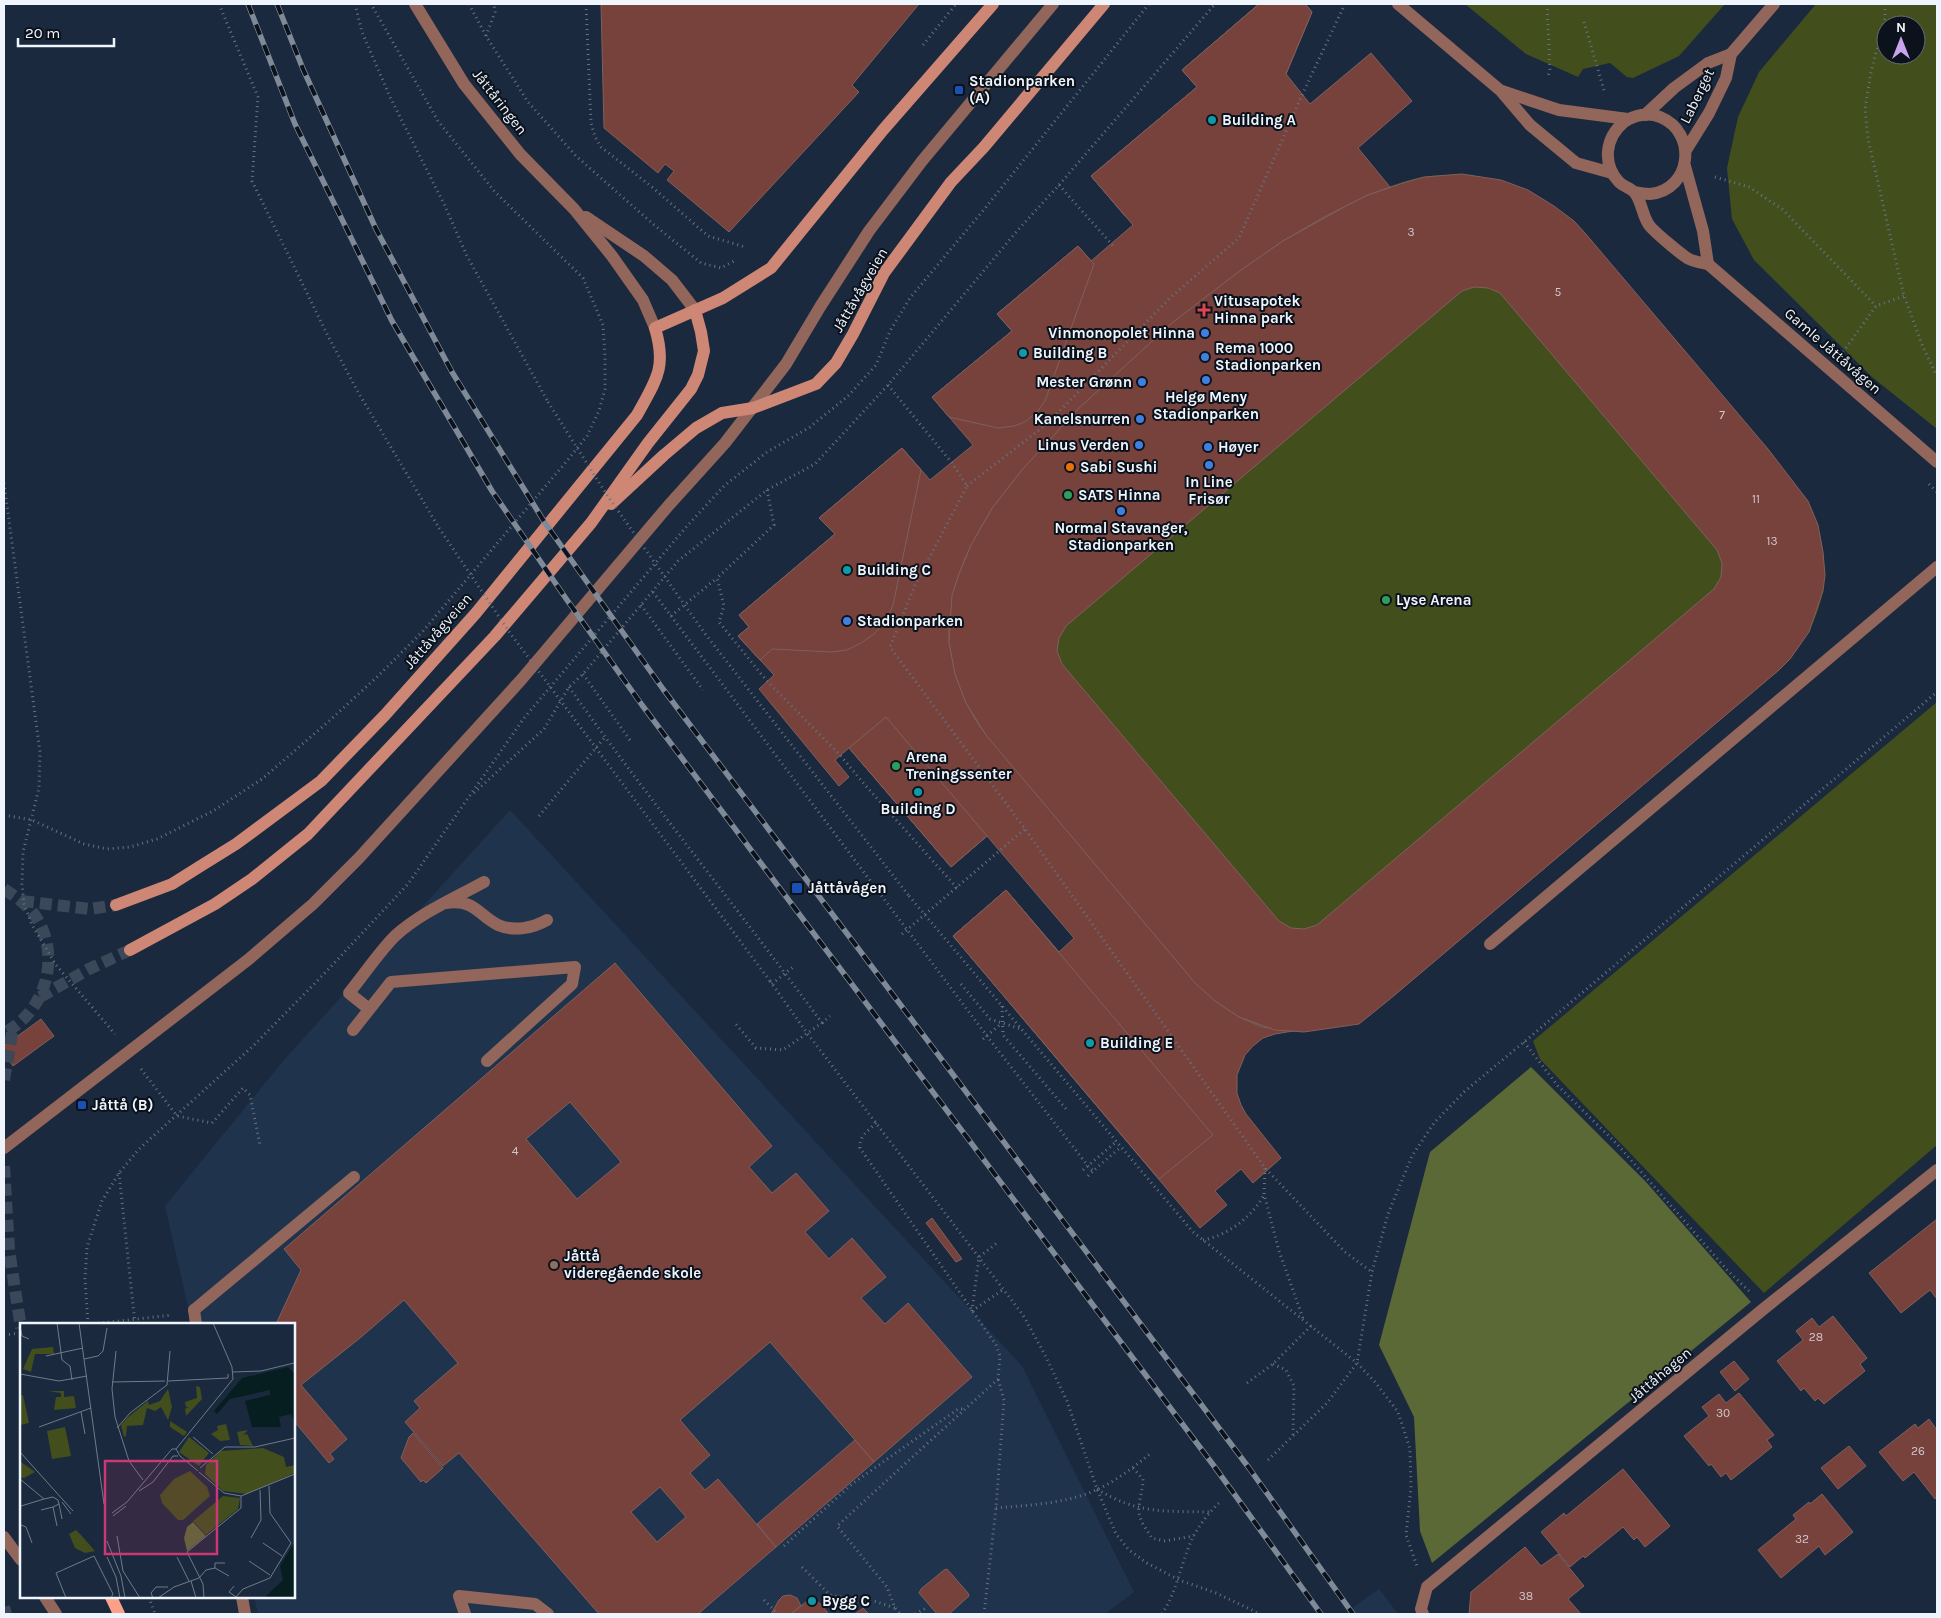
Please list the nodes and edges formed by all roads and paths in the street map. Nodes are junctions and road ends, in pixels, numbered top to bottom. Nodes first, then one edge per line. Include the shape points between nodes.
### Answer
1 (219, 4) edge
2 (355, 4) edge
3 (371, 4) edge
4 (414, 4) edge
5 (469, 4) edge
6 (494, 4) edge
7 (586, 4) edge
8 (993, 4) edge
9 (1053, 4) edge
10 (1104, 4) edge
11 (1149, 4) edge
12 (1216, 4) edge
13 (1346, 4) edge
14 (1398, 4) edge
15 (1547, 4) edge
16 (1774, 4) edge
17 (1885, 4) edge
18 (1584, 22) dead end
19 (486, 36) junction
20 (1731, 54) junction
21 (1548, 76) dead end
22 (1604, 90) dead end
23 (1502, 91) junction
24 (1645, 115) junction
25 (1628, 119) junction
26 (1686, 150) junction
27 (1685, 166) junction
28 (1612, 173) junction
29 (1715, 177) dead end
30 (1059, 185) junction
31 (1635, 192) junction
32 (574, 209) junction
33 (745, 247) dead end
34 (1115, 248) dead end
35 (701, 263) dead end
36 (1708, 264) junction
37 (1904, 296) junction
38 (1876, 306) junction
39 (695, 310) junction
40 (655, 328) junction
41 (1843, 353) dead end
42 (1937, 376) edge
43 (888, 385) junction
44 (753, 408) junction
45 (1937, 462) edge
46 (4, 483) edge
47 (966, 486) junction
48 (768, 490) junction
49 (591, 523) junction
50 (1937, 567) edge
51 (717, 578) junction
52 (653, 592) junction
53 (641, 605) junction
54 (671, 616) junction
55 (583, 674) junction
56 (569, 687) junction
57 (703, 690) dead end
58 (1937, 692) edge
59 (605, 737) junction
60 (632, 743) dead end
61 (468, 798) junction
62 (4, 815) edge
63 (539, 816) dead end
64 (32, 820) junction
65 (1025, 829) junction
66 (957, 888) junction
67 (444, 904) junction
68 (116, 905) tunnel mouth
69 (926, 914) junction
70 (488, 916) junction
71 (547, 920) dead end
72 (908, 930) junction
73 (902, 934) dead end
74 (1490, 944) dead end
75 (130, 950) tunnel mouth
76 (794, 967) dead end
77 (786, 974) junction
78 (771, 983) junction
79 (961, 984) dead end
80 (1002, 1005) junction
81 (369, 1009) junction
82 (830, 1016) dead end
83 (735, 1023) dead end
84 (822, 1023) junction
85 (1002, 1023) junction
86 (111, 1029) dead end
87 (1022, 1029) junction
88 (353, 1030) dead end
89 (807, 1033) junction
90 (987, 1036) junction
91 (983, 1039) dead end
92 (1524, 1042) junction
93 (487, 1061) dead end
94 (147, 1077) dead end
95 (1067, 1110) dead end
96 (177, 1116) junction
97 (876, 1123) junction
98 (1117, 1142) junction
99 (260, 1145) dead end
100 (1121, 1147) junction
101 (4, 1148) edge
102 (1088, 1166) junction
103 (1264, 1168) junction
104 (1083, 1170) dead end
105 (1937, 1170) edge
106 (1093, 1171) junction
107 (119, 1173) junction
108 (1088, 1176) dead end
109 (354, 1177) dead end
110 (1264, 1194) junction
111 (1202, 1240) junction
112 (997, 1243) dead end
113 (979, 1257) junction
114 (1372, 1272) junction
115 (1004, 1289) junction
116 (972, 1311) junction
117 (1761, 1312) junction
118 (174, 1315) dead end
119 (134, 1320) junction
120 (1304, 1321) junction
121 (88, 1323) edge
122 (103, 1323) edge
123 (135, 1323) edge
124 (196, 1323) edge
125 (1311, 1326) junction
126 (20, 1333) edge
127 (4, 1335) edge
128 (1357, 1363) junction
129 (1273, 1364) junction
130 (998, 1379) junction
131 (1247, 1383) dead end
132 (964, 1409) junction
133 (1293, 1436) junction
134 (1151, 1453) dead end
135 (1268, 1460) dead end
136 (1133, 1468) junction
137 (1097, 1489) junction
138 (1220, 1502) dead end
139 (996, 1508) junction
140 (1138, 1508) junction
141 (1209, 1512) junction
142 (1194, 1536) junction
143 (4, 1537) edge
144 (784, 1546) dead end
145 (20, 1559) edge
146 (802, 1567) dead end
147 (1179, 1580) junction
148 (1427, 1587) junction
149 (46, 1598) edge
150 (111, 1598) edge
151 (149, 1598) edge
152 (242, 1598) edge
153 (764, 1600) dead end
154 (895, 1608) junction
155 (926, 1608) dead end
156 (56, 1614) edge
157 (119, 1614) edge
158 (155, 1614) edge
159 (245, 1614) edge
160 (465, 1614) edge
161 (548, 1614) edge
162 (778, 1614) edge
163 (900, 1614) edge
164 (915, 1614) edge
165 (984, 1614) edge
166 (1162, 1614) edge
167 (1258, 1614) edge
168 (1423, 1614) edge

1 - 78 path, bridge via 258,97 252,181 329,338 383,436 439,528 527,657
2 - 69 path, bridge via 362,32 390,97 467,256 548,402 607,495 703,630
3 - 64 path via 438,121 495,192 582,278 603,325 605,389 599,411 587,436 423,631 328,722 262,778 213,811 156,839 130,847 107,849 84,844
4 - 32 street, Jåttåringen via 464,84 520,154
5 - 19 path
6 - 19 path via 495,12
7 - 33 path via 590,123 601,147 708,236
8 - 39 street via 883,130 770,268 723,298
9 - 44 street via 922,161 869,231 786,364
10 - 44 street, Jåttåvågveien via 951,182 884,274 836,363 816,384
11 - 61 path via 910,298 890,331 876,365 848,396 810,427 767,452 718,493 524,718
12 - 30 path
13 - 47 path via 1239,238 1170,298 1048,423
14 - 23 street, Gamle Jåttåvågen
15 - 21 path
16 - 20 street, Laberget
17 - 37 path via 1885,18 1865,109 1868,139
18 - 22 path
19 - 35 path via 528,102 576,156
20 - 24 street, Laberget via 1708,63
20 - 26 street, Laberget via 1726,78
23 - 25 street, Gamle Jåttåvågen via 1559,110
23 - 28 street, Gamle Jåttåvågen via 1530,125 1576,163
24 - 25 street, Gamle Jåttåvågen
24 - 26 street, Gamle Jåttåvågen via 1659,116 1670,122 1682,135
25 - 28 street via 1616,129 1609,143 1607,156
26 - 27 street, Gamle Jåttåvågen
27 - 31 street via 1678,179 1666,189 1650,194
27 - 36 street, Gamle Jåttåvågen via 1703,231
28 - 31 street, Gamle Jåttåvågen via 1621,184
29 - 38 path via 1749,187 1782,209
30 - 34 path
30 - 43 path
31 - 36 street, Gamle Jåttåvågen via 1649,225 1688,259
32 - 39 street, Jåttåringen via 644,256 672,280
32 - 40 street, Jåttåringen via 643,300
36 - 45 street, Gamle Jåttåvågen
37 - 38 path
37 - 42 path
38 - 41 path
39 - 40 street
39 - 49 street, Jåttåvågveien via 704,351 698,375 691,389
40 - 68 street, Jåttåvågveien via 661,361 657,379 637,415 476,613 385,716 321,781 236,844 172,884
43 - 47 path via 952,463
43 - 48 path via 815,464
44 - 49 street, Jåttåvågveien via 722,413 696,428
44 - 101 street via 726,444 521,680 313,904 249,959
46 - 64 path via 38,733 39,788
47 - 65 path via 915,584 890,646
48 - 51 path via 774,525
48 - 52 path via 678,561
49 - 75 street, Jåttåvågveien via 495,636 308,834 215,904
50 - 74 street
51 - 54 path
51 - 66 path via 724,606 719,622 766,680 840,754
52 - 53 path
52 - 54 path
53 - 55 path
53 - 57 path
54 - 72 path
55 - 56 path
55 - 60 path
56 - 59 path
56 - 61 path via 544,729
58 - 92 path
59 - 63 path
59 - 77 path
61 - 96 path via 408,884 265,1034
62 - 64 path
64 - 86 path via 23,852 22,884 29,918 56,965
65 - 66 path
65 - 103 path
66 - 69 path
67 - 70 street via 466,904
67 - 70 street via 484,882 479,899
67 - 81 street via 396,936 349,993
69 - 72 path
69 - 80 path
70 - 71 street via 512,929 539,925
72 - 73 path
72 - 90 path
76 - 77 path
77 - 78 path
77 - 84 path
78 - 89 path
79 - 85 path via 990,1018
80 - 85 path
80 - 87 path
81 - 88 street
81 - 93 street via 392,982 575,967 572,984
82 - 84 path
83 - 89 path via 756,1048 783,1050
84 - 89 path
85 - 87 path
85 - 90 path
85 - 95 path via 1003,1035
87 - 98 path
89 - 97 path
90 - 91 path
90 - 102 path
92 - 114 path via 1464,1092 1434,1123 1412,1156 1388,1214
92 - 117 path via 1558,1086 1616,1142 1728,1271 1755,1296
94 - 96 path
96 - 99 path via 212,1123 243,1088 250,1095
96 - 107 path
97 - 113 path
97 - 116 path via 862,1137 860,1148
98 - 100 path
98 - 102 path
100 - 106 path
100 - 111 path
102 - 104 path
102 - 106 path
103 - 110 path
103 - 114 path via 1345,1252
105 - 117 street, Jåttåhagen
106 - 108 path
107 - 119 path
107 - 121 path via 102,1201 87,1247
109 - 124 street via 194,1310
110 - 111 path via 1259,1204 1226,1233
110 - 120 path via 1279,1250
111 - 120 path
112 - 113 path
113 - 115 path
113 - 116 path
114 - 128 path
115 - 116 path
115 - 137 path via 1023,1315 1067,1401
116 - 130 path via 996,1345 1000,1356
117 - 148 street, Jåttåhagen
118 - 119 path
119 - 122 path
119 - 123 path
120 - 125 path
125 - 128 path
125 - 129 path
126 - 127 path
128 - 133 path via 1327,1403
128 - 148 path via 1398,1412 1410,1449 1411,1488 1406,1535
129 - 131 path
129 - 133 path via 1286,1370 1294,1386
130 - 132 path
130 - 139 path via 1004,1400
132 - 144 path via 958,1409 852,1484
132 - 154 path via 837,1526 888,1587
133 - 135 path
134 - 136 path
136 - 137 path
136 - 140 path via 1144,1479
137 - 139 path via 1046,1503
137 - 140 path
137 - 147 path via 1116,1534 1128,1550
138 - 141 path
139 - 165 path
140 - 141 path
140 - 142 path via 1143,1526 1152,1538 1164,1541
141 - 142 path
142 - 147 path
143 - 145 street
146 - 154 path via 830,1595 868,1599
147 - 166 path
147 - 167 path via 1216,1593
148 - 168 street via 1421,1609
149 - 156 street
150 - 157 main road
151 - 158 path
152 - 159 street
153 - 162 path
154 - 163 path
155 - 164 path
160 - 161 street via 459,1596 535,1604

